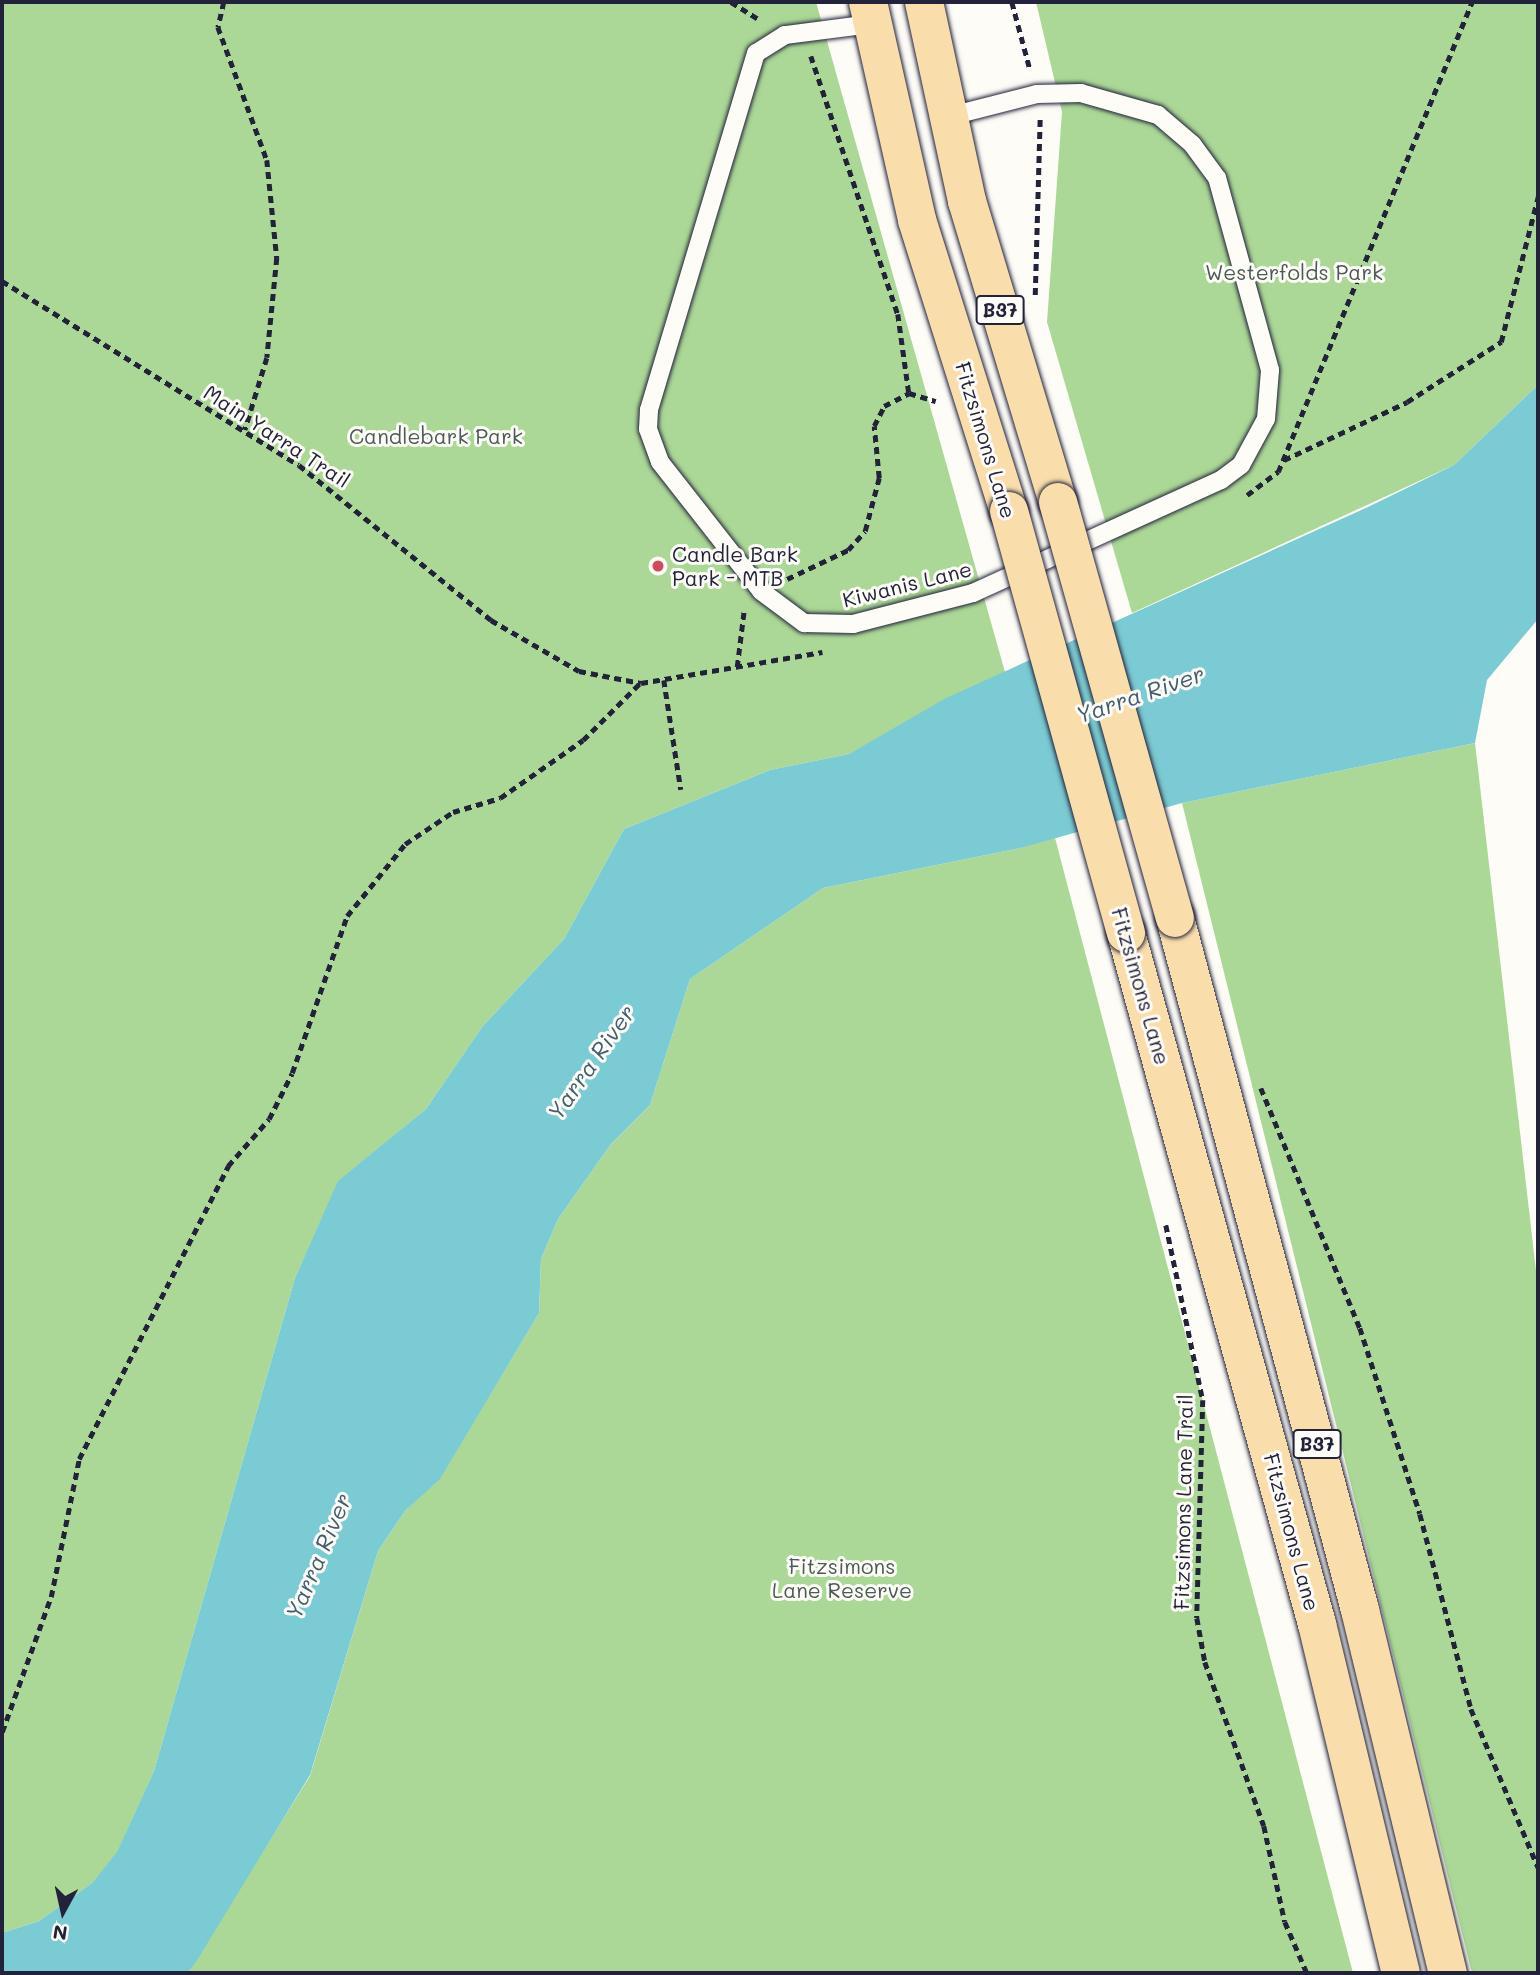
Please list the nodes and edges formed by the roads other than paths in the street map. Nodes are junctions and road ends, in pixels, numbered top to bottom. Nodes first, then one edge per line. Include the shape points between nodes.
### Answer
1 (925, 2) edge
2 (870, 13) edge
3 (947, 117) junction
4 (1401, 1973) edge
5 (1448, 1973) edge

1 - 3 main road, B37
2 - 3 lane, Kiwanis Lane via 785,35 756,52 649,410 648,429 660,462 761,591 780,610 824,627 973,593 1221,480 1256,444 1266,419 1270,370 1217,178 1192,144 1158,115 1081,93 1037,94
2 - 4 main road, Fitzsimons Lane / B37, bridge via 917,220 1009,511 1317,1624
3 - 5 main road, B37, bridge via 1175,918 1356,1597

